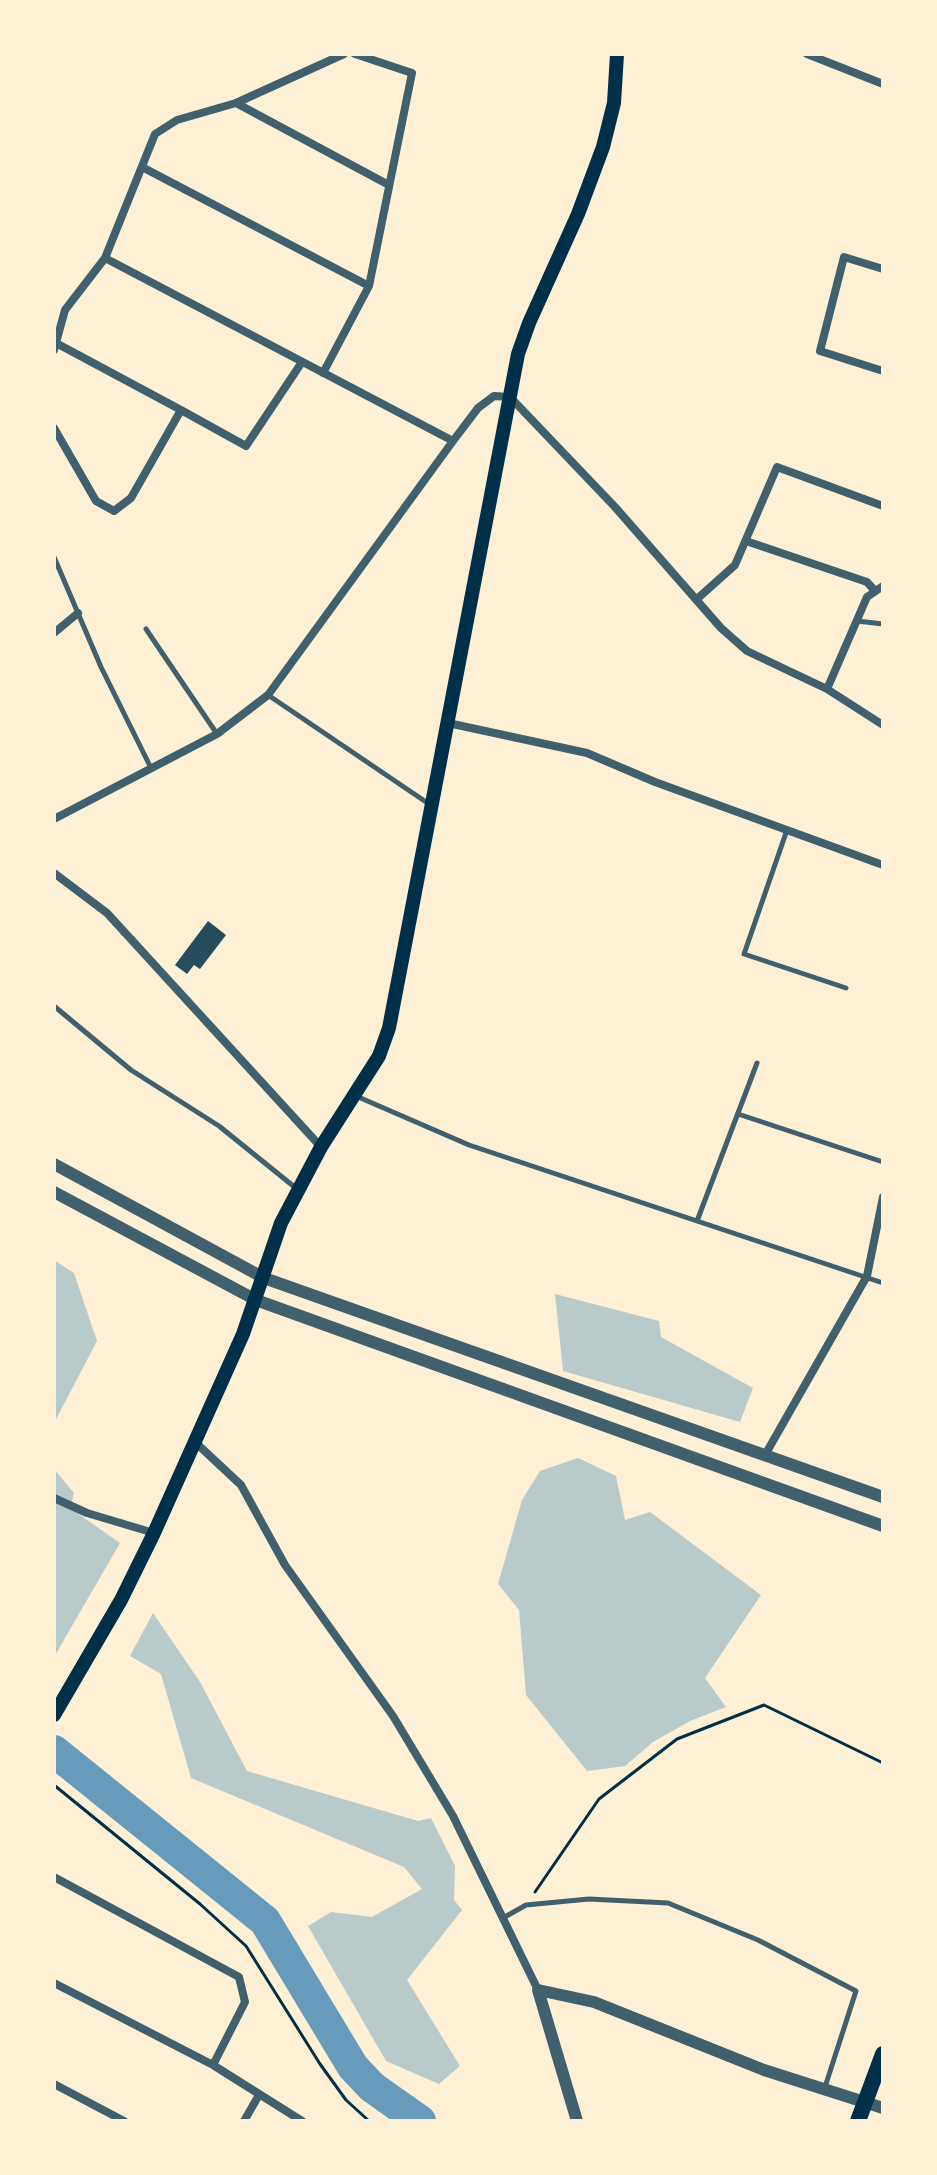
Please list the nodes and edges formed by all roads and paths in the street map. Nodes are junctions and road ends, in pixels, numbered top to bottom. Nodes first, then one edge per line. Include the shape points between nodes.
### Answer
1 (344, 54) edge
2 (355, 54) edge
3 (617, 54) edge
4 (807, 54) edge
5 (883, 84) edge
6 (236, 103) junction
7 (142, 167) junction
8 (387, 184) junction
9 (105, 258) junction
10 (883, 269) edge
11 (369, 286) junction
12 (55, 346) edge
13 (302, 362) junction
14 (883, 371) edge
15 (323, 373) junction
16 (510, 397) junction
17 (181, 410) junction
18 (54, 428) edge
19 (453, 441) junction
20 (883, 506) edge
21 (746, 541) junction
22 (54, 557) edge
23 (879, 589) edge
24 (697, 599) junction
25 (78, 613) junction
26 (856, 621) junction
27 (883, 624) edge
28 (146, 629) dead end
29 (54, 633) edge
30 (827, 689) junction
31 (268, 695) junction
32 (448, 723) junction
33 (883, 725) edge
34 (217, 734) junction
35 (150, 766) junction
36 (433, 806) junction
37 (54, 819) edge
38 (788, 829) junction
39 (883, 865) edge
40 (54, 873) edge
41 (846, 988) dead end
42 (54, 1006) edge
43 (757, 1063) dead end
44 (355, 1095) junction
45 (738, 1114) junction
46 (321, 1147) junction
47 (883, 1162) edge
48 (54, 1164) edge
49 (297, 1190) junction
50 (54, 1192) edge
51 (883, 1197) edge
52 (697, 1221) junction
53 (867, 1276) junction
54 (264, 1278) junction
55 (883, 1283) edge
56 (256, 1300) junction
57 (195, 1442) junction
58 (765, 1455) junction
59 (883, 1497) edge
60 (54, 1498) edge
61 (883, 1526) edge
62 (154, 1533) junction
63 (54, 1715) edge
64 (883, 1763) edge
65 (54, 1785) edge
66 (54, 1877) edge
67 (526, 1905) junction
68 (503, 1918) junction
69 (54, 1983) edge
70 (538, 1990) junction
71 (883, 2054) edge
72 (213, 2065) junction
73 (54, 2084) edge
74 (825, 2088) junction
75 (259, 2095) junction
76 (883, 2108) edge
77 (124, 2121) edge
78 (244, 2121) edge
79 (302, 2121) edge
80 (369, 2121) edge
81 (577, 2121) edge
82 (858, 2121) edge

1 - 6 street
2 - 8 street via 412,73
3 - 16 main road via 614,103 603,147 529,323
4 - 5 street
6 - 7 street via 177,120 155,134
6 - 8 street
7 - 9 street
7 - 11 street
8 - 11 street
9 - 12 street via 65,310
9 - 13 street
10 - 14 street via 844,257 820,351
11 - 15 street
12 - 17 street
13 - 15 street
13 - 17 street via 246,446
15 - 19 street
16 - 19 street via 494,396 486,402
16 - 24 street
16 - 32 main road
17 - 18 street via 131,498 114,511 96,501
19 - 31 street
20 - 21 street via 777,467
21 - 23 street
21 - 24 street via 735,565
22 - 25 lane
23 - 26 street via 867,597
24 - 30 street via 747,651
25 - 29 street
25 - 35 lane
26 - 27 lane
26 - 30 street
28 - 34 lane
30 - 33 street
31 - 34 street
31 - 36 lane
32 - 36 main road
32 - 38 street via 587,753
34 - 35 street
35 - 37 street
36 - 44 main road via 392,1017 379,1056
38 - 39 street
38 - 41 lane via 744,954
40 - 46 street via 107,913
42 - 49 lane via 131,1070 219,1126
43 - 45 lane
44 - 46 main road
44 - 52 lane via 469,1145
45 - 47 lane
45 - 52 lane
46 - 49 main road
48 - 54 street
49 - 54 main road
50 - 56 street
51 - 53 street
52 - 53 lane
53 - 55 lane
53 - 58 street
54 - 56 main road
54 - 58 street
56 - 57 main road
56 - 61 street
57 - 62 main road
57 - 68 street via 241,1485 285,1565 393,1716 453,1816
58 - 59 street
60 - 62 street
62 - 63 main road
64 - 67 path via 764,1705 692,1733 599,1799
65 - 80 path via 246,1946 320,2064
66 - 72 street via 239,1977 245,2002
67 - 68 lane
67 - 74 lane via 589,1899 668,1903 758,1940 856,1991
68 - 70 street
69 - 72 street
70 - 74 street via 594,2002 764,2070
70 - 81 street
71 - 82 highway
72 - 75 street
73 - 77 street
74 - 76 street
75 - 78 street
75 - 79 street

